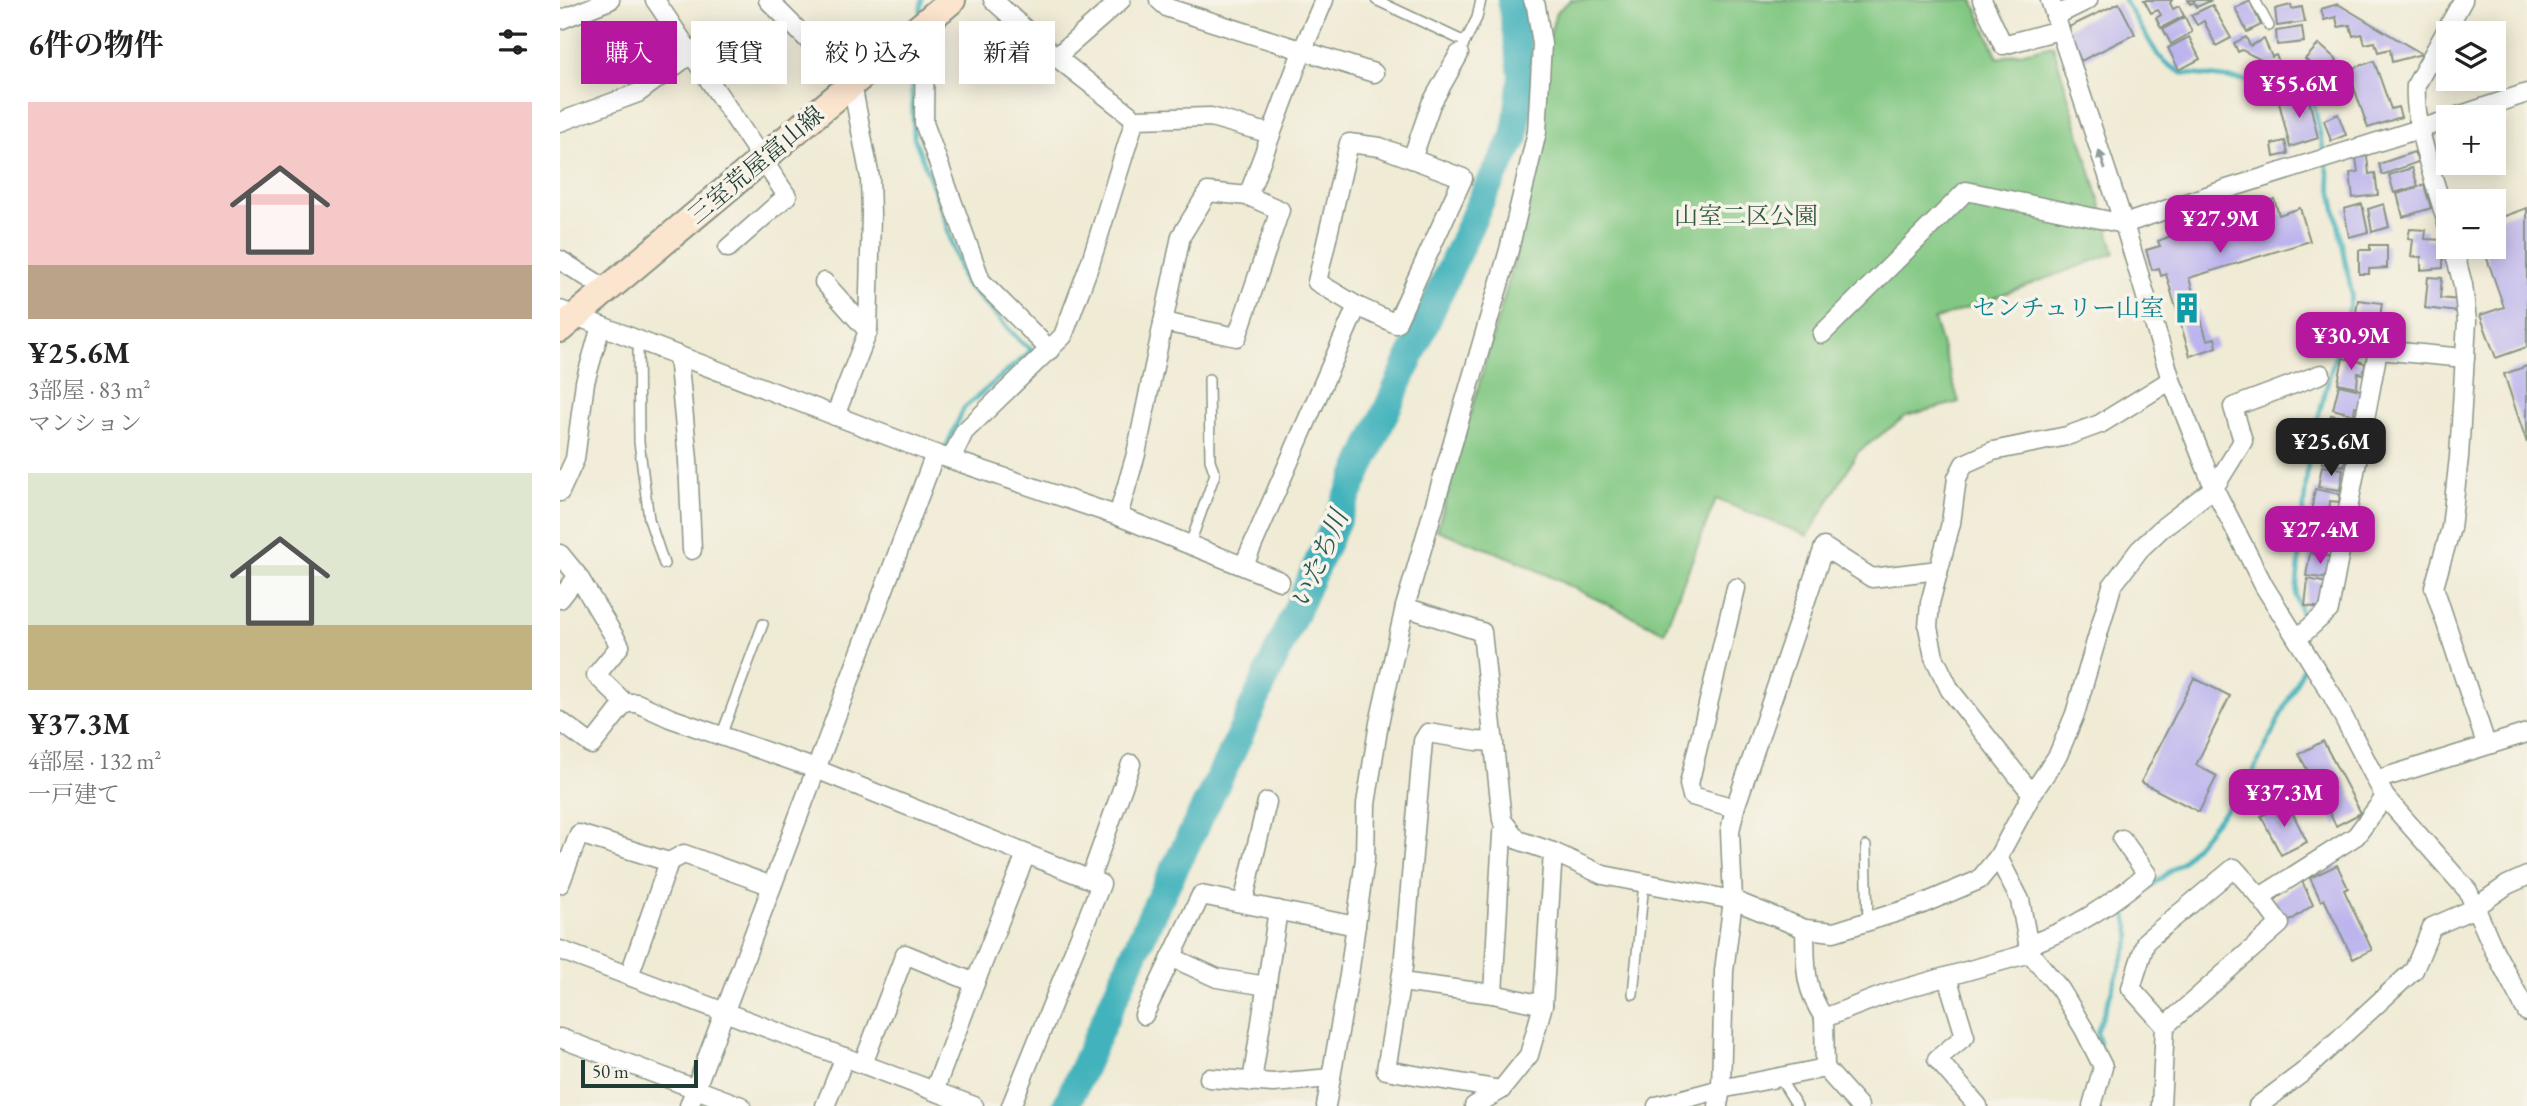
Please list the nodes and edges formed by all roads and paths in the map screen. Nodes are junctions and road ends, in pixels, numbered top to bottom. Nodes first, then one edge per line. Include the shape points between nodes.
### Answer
1 (610, 0) edge
2 (654, 0) edge
3 (768, 0) edge
4 (993, 0) edge
5 (1121, 0) edge
6 (1159, 0) edge
7 (1324, 0) edge
8 (1376, 0) edge
9 (1481, 0) edge
10 (1533, 0) edge
11 (1982, 0) edge
12 (2088, 0) edge
13 (2255, 0) edge
14 (2463, 0) edge
15 (938, 9) edge
16 (2055, 15) edge
17 (560, 20) edge
18 (924, 21) edge
19 (2269, 26) dead end
20 (801, 33) edge
21 (1462, 48) junction
22 (1303, 49) junction
23 (691, 54) joint
24 (1056, 57) junction
25 (1374, 73) dead end
26 (711, 84) edge
27 (852, 84) joint
28 (2527, 93) edge
29 (2491, 105) edge
30 (1135, 119) junction
31 (560, 122) edge
32 (2436, 124) edge
33 (2420, 129) junction
34 (1271, 134) junction
35 (1412, 159) junction
36 (761, 161) junction
37 (2437, 189) edge
38 (1248, 196) junction
39 (2124, 224) junction
40 (728, 248) dead end
41 (2456, 259) edge
42 (560, 260) edge
43 (824, 282) dead end
44 (606, 289) junction
45 (1357, 306) junction
46 (565, 318) edge
47 (1163, 322) junction
48 (601, 326) junction
49 (868, 331) junction
50 (1822, 334) dead end
51 (638, 340) junction
52 (1051, 350) junction
53 (678, 355) junction
54 (2465, 358) junction
55 (2321, 374) dead end
56 (1209, 379) dead end
57 (2171, 380) junction
58 (835, 416) junction
59 (943, 457) junction
60 (2214, 488) junction
61 (560, 492) edge
62 (1118, 516) junction
63 (1190, 544) junction
64 (692, 550) dead end
65 (560, 554) edge
66 (664, 564) dead end
67 (1244, 565) junction
68 (1938, 570) junction
69 (578, 576) junction
70 (1280, 581) dead end
71 (1736, 588) dead end
72 (560, 600) edge
73 (1405, 607) junction
74 (763, 624) dead end
75 (2297, 639) junction
76 (625, 703) junction
77 (560, 721) edge
78 (2527, 733) edge
79 (721, 736) junction
80 (1494, 742) junction
81 (2486, 744) junction
82 (1131, 764) dead end
83 (816, 769) junction
84 (2381, 788) junction
85 (2032, 794) junction
86 (1267, 802) dead end
87 (1735, 808) junction
88 (1508, 828) junction
89 (2122, 839) dead end
90 (1866, 846) dead end
91 (1553, 852) junction
92 (1026, 854) junction
93 (1998, 857) junction
94 (669, 862) junction
95 (2527, 876) edge
96 (1090, 879) junction
97 (1644, 883) junction
98 (560, 884) edge
99 (772, 886) junction
100 (2260, 897) junction
101 (1733, 900) junction
102 (1243, 903) junction
103 (2473, 909) junction
104 (1278, 910) junction
105 (1868, 922) junction
106 (1356, 926) junction
107 (1805, 929) junction
108 (2029, 949) junction
109 (560, 950) edge
110 (1171, 957) junction
111 (629, 975) junction
112 (1947, 977) junction
113 (1401, 982) junction
114 (975, 983) junction
115 (1267, 986) junction
116 (1493, 994) junction
117 (1633, 994) dead end
118 (1543, 1004) junction
119 (725, 1011) junction
120 (2527, 1012) edge
121 (1144, 1015) dead end
122 (1825, 1018) junction
123 (2165, 1026) junction
124 (560, 1038) edge
125 (845, 1057) junction
126 (863, 1064) junction
127 (1825, 1068) junction
128 (1779, 1077) junction
129 (1209, 1078) dead end
130 (1331, 1078) junction
131 (1252, 1082) junction
132 (696, 1088) junction
133 (1501, 1090) junction
134 (934, 1091) junction
135 (1720, 1098) edge
136 (689, 1106) edge
137 (741, 1106) edge
138 (825, 1106) edge
139 (974, 1106) edge
140 (1011, 1106) edge
141 (1326, 1106) edge
142 (1474, 1106) edge
143 (1657, 1106) edge
144 (1797, 1106) edge
145 (1859, 1106) edge
146 (1978, 1106) edge
147 (2092, 1106) edge
148 (2161, 1106) edge
149 (2258, 1106) edge

1 - 17 street
2 - 23 street
3 - 20 street
4 - 24 street
5 - 24 street
6 - 22 street via 1168,8
7 - 22 street
8 - 21 lane
9 - 21 lane
10 - 73 street via 1542,44 1531,163
11 - 16 street via 2003,45
12 - 16 street
13 - 19 lane
14 - 33 street via 2416,85
15 - 18 main road, 三室荒屋富山線
15 - 52 street via 923,123 981,281
39 -> 16 street
21 - 35 street via 1432,104
22 - 25 street
22 - 34 street
23 - 31 street via 638,93
24 - 30 street
26 - 36 street
27 - 36 main road, 三室荒屋富山線
27 - 49 street via 870,178
28 - 29 street
30 - 34 street via 1211,117
30 - 52 street via 1091,261 1063,337
32 - 33 street
33 - 37 street
33 - 39 street
34 - 38 street
35 - 45 street via 1380,147 1349,143 1317,282
35 - 45 street via 1463,178 1396,324
36 - 40 street via 787,196
36 - 44 main road, 三室荒屋富山線
38 - 47 street via 1208,192 1181,236
38 - 47 street via 1280,210 1237,337
39 - 50 street via 1966,191
39 - 57 street
41 - 54 street via 2467,321
42 - 44 street
43 - 49 street
44 - 46 main road, 三室荒屋富山線
45 - 67 street
46 - 48 street
47 - 62 street via 1136,454
48 - 51 street
48 - 61 street via 585,382 575,459
49 - 58 street
51 - 53 street
51 - 66 lane via 639,442 649,519
52 - 59 street
53 - 58 street
53 - 64 street
54 - 75 street via 2378,351 2329,610
54 - 81 street via 2451,528 2434,587
55 - 60 street via 2233,407 2243,441
56 - 63 lane via 1210,460 1215,474
57 - 60 street
57 - 68 street via 2100,424 2067,436 1993,451 1964,464
58 - 59 street
59 - 62 street
59 - 83 street
60 - 75 street
60 - 85 street via 2139,550 2112,586 2075,714 2058,755
62 - 63 street
63 - 67 street
65 - 69 street
67 - 70 street
68 - 85 street via 1928,627 1934,657 1950,690
68 - 87 street via 1871,579 1824,548
69 - 72 street
69 - 76 street via 620,646 596,675
71 - 87 street via 1689,784 1692,796
73 - 80 street via 1482,632
73 - 106 street via 1368,790
74 - 79 lane
75 - 84 street
76 - 77 street via 592,745
76 - 79 street via 637,703
78 - 81 street
79 - 83 street
80 - 88 street via 1502,820
80 - 113 street via 1428,733 1423,741
81 - 84 street
82 - 96 street
83 - 92 street
83 - 99 street
84 - 100 street via 2356,836
84 - 103 street via 2468,891
85 - 93 street
86 - 102 street
87 - 101 street via 1730,831
88 - 91 street via 1518,840
88 - 116 street via 1502,834
89 - 108 street via 2147,874 2115,901
90 - 105 lane
91 - 97 street via 1603,875
91 - 118 street
92 - 96 street
92 - 114 street
93 - 105 street via 1979,880
93 - 108 street via 2020,900
94 - 98 street via 579,834
94 - 99 street via 684,854
94 - 111 street
95 - 103 street
96 - 140 street via 1101,884
97 - 101 street
97 - 117 lane
99 - 119 street
100 - 123 street via 2280,924
100 - 123 street via 2234,868 2146,941 2130,988
101 - 107 street
101 - 135 street via 1724,971
102 - 104 street
102 - 110 street via 1202,895
103 - 120 street
103 - 149 street via 2432,927 2414,970 2302,1073
104 - 106 street
104 - 115 street
105 - 107 street via 1834,932
106 - 130 street
107 - 122 street via 1806,978
108 - 112 street
108 - 147 street via 2060,989 2103,1067
109 - 111 street
110 - 115 street via 1217,978
110 - 121 street
111 - 119 street
112 - 122 street
112 - 146 street via 1965,1036 1937,1059
113 - 116 street
113 - 133 street via 1386,1070
114 - 126 street via 905,954
114 - 134 street
115 - 131 street
116 - 118 street
118 - 133 street via 1529,1055
119 - 125 street
119 - 132 street
122 - 127 street
123 - 148 street
124 - 132 street
125 - 126 street
125 - 138 street
126 - 134 street
127 - 128 street
127 - 145 street
128 - 135 street
128 - 144 lane
129 - 131 street
130 - 131 street
130 - 141 street
132 - 136 street
132 - 137 street
133 - 142 street
134 - 139 street
135 - 143 street

